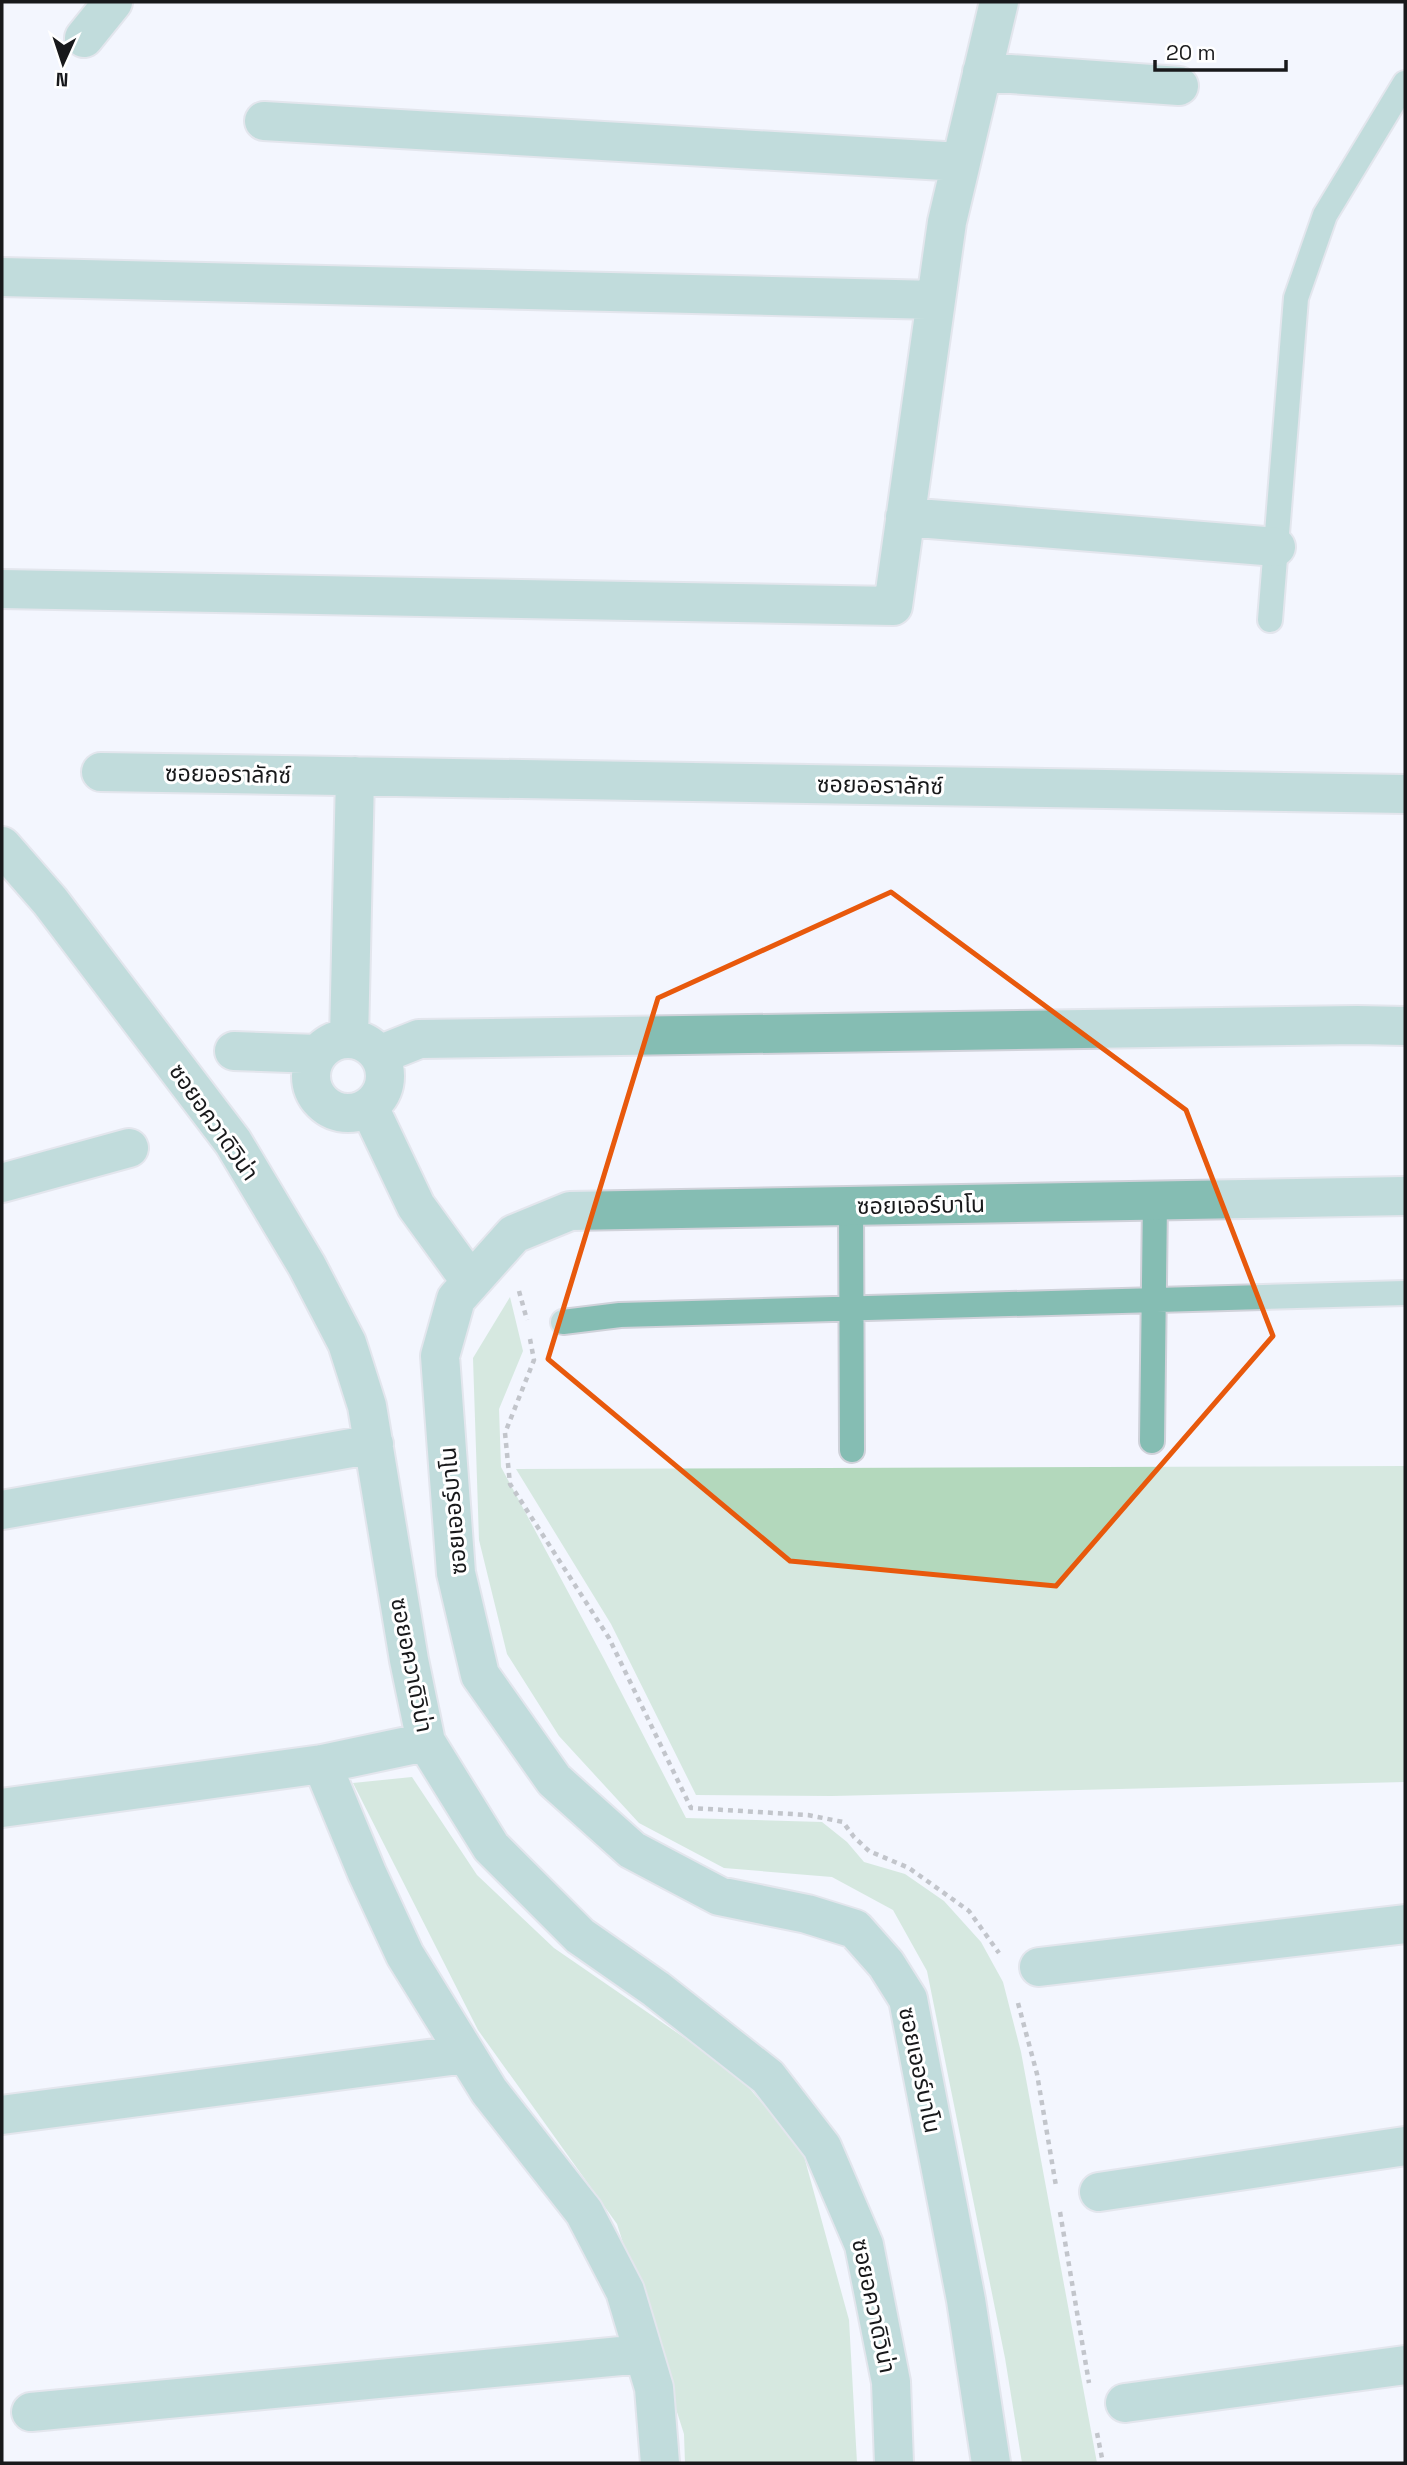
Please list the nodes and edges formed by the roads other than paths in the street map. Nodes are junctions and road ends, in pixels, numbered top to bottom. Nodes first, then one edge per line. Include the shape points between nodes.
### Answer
1 (113, 2) edge
2 (999, 2) edge
3 (84, 38) dead end
4 (982, 72) junction
5 (1405, 83) edge
6 (1179, 86) dead end
7 (264, 121) dead end
8 (961, 162) junction
9 (2, 277) edge
10 (936, 300) junction
11 (905, 517) junction
12 (1276, 547) junction
13 (2, 589) edge
14 (1270, 620) dead end
15 (101, 772) dead end
16 (355, 776) junction
17 (1405, 794) edge
18 (2, 846) edge
19 (1405, 1026) edge
20 (348, 1049) junction
21 (234, 1051) dead end
22 (369, 1107) junction
23 (129, 1148) dead end
24 (2, 1183) edge
25 (1405, 1196) edge
26 (1155, 1201) junction
27 (851, 1206) junction
28 (471, 1282) junction
29 (1405, 1293) edge
30 (1154, 1300) junction
31 (852, 1309) junction
32 (564, 1322) dead end
33 (1152, 1441) dead end
34 (374, 1444) junction
35 (852, 1450) dead end
36 (2, 1510) edge
37 (426, 1742) junction
38 (322, 1764) junction
39 (2, 1808) edge
40 (1405, 1924) edge
41 (1027, 1980) road end
42 (466, 2054) junction
43 (2, 2115) edge
44 (1405, 2146) edge
45 (1099, 2192) dead end
46 (642, 2354) junction
47 (1405, 2365) edge
48 (1104, 2407) road end
49 (31, 2412) dead end
50 (660, 2463) edge
51 (894, 2463) edge
52 (991, 2463) edge

1 - 3 street
2 - 4 street
4 - 6 street
4 - 8 street
5 - 12 lane via 1325,215 1296,298
7 - 8 street
8 - 10 street
9 - 10 street
10 - 11 street
11 - 12 street
11 - 13 street via 893,606
12 - 14 lane
15 - 16 street, ซอยออราลักซ์
16 - 17 street, ซอยออราลักซ์
16 - 20 street
18 - 34 street, ซอยอควาดิวิน่า via 50,901 233,1142 348,1343 368,1406
19 - 20 street via 473,1037
20 - 21 street
20 - 22 street via 384,1065 383,1088
20 - 22 street via 312,1066 313,1092 331,1109 344,1113
22 - 28 street via 416,1206
23 - 24 street
25 - 26 street, ซอยเออร์บาโน
26 - 27 street, ซอยเออร์บาโน
26 - 30 lane
27 - 28 street, ซอยเออร์บาโน via 570,1211 514,1234
27 - 31 lane
28 - 52 street, ซอยเออร์บาโน via 456,1299 440,1356 456,1573 480,1675 554,1780 632,1850 719,1896 855,1929 886,1964 908,1999 966,2300
29 - 30 lane
30 - 31 lane
30 - 33 lane
31 - 32 lane via 620,1315
31 - 35 lane
34 - 36 street
34 - 37 street, ซอยอควาดิวิน่า
37 - 38 street
37 - 51 street, ซอยอควาดิวิน่า via 491,1847 580,1936 768,2077 822,2147 864,2245 891,2382
38 - 39 street
38 - 42 street via 405,1955
40 - 41 street
42 - 43 street
42 - 46 street via 489,2091 584,2212 625,2291
44 - 45 street
46 - 49 street
46 - 50 street via 654,2388
47 - 48 street

